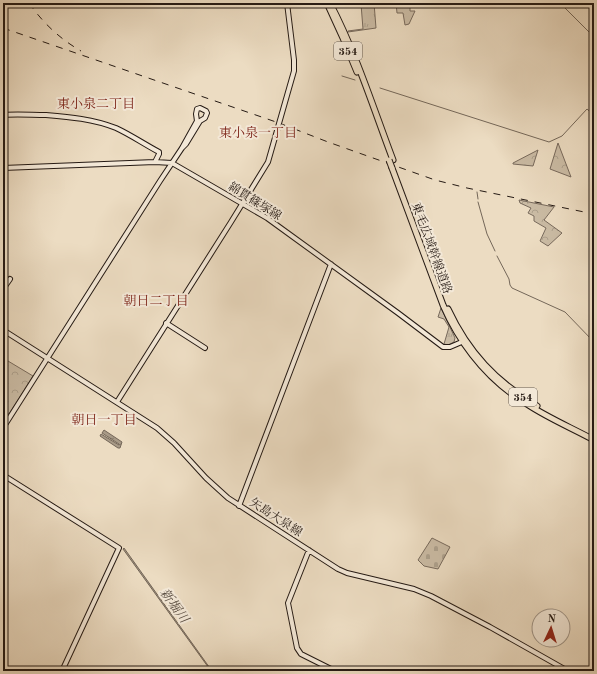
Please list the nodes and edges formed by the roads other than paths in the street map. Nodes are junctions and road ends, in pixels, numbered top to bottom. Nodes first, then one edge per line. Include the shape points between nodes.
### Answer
1 (287, 3) edge
2 (327, 3) edge
3 (330, 3) edge
4 (3, 115) edge
5 (182, 148) junction
6 (391, 160) junction
7 (155, 162) junction
8 (172, 163) junction
9 (3, 168) edge
10 (242, 204) junction
11 (331, 264) junction
12 (10, 279) dead end
13 (3, 289) edge
14 (166, 323) junction
15 (3, 330) edge
16 (463, 341) junction
17 (205, 348) dead end
18 (47, 359) junction
19 (117, 402) junction
20 (3, 428) edge
21 (594, 437) edge
22 (594, 440) edge
23 (3, 475) edge
24 (239, 506) junction
25 (308, 550) junction
26 (62, 671) edge
27 (335, 671) edge
28 (568, 671) edge

1 - 10 street via 294,72 268,162
2 - 6 highway, 東毛広域幹線道路 / 354
3 - 6 highway, 東毛広域幹線道路 / 354 via 355,58
4 - 7 street via 70,117 102,123 159,152
5 - 5 street via 197,121 197,110 200,108 206,111 205,118 200,121
5 - 8 street
6 - 16 highway, 東毛広域幹線道路 / 354, bridge via 443,305 451,324
7 - 8 street, 綿貫篠塚線
7 - 9 street, 綿貫篠塚線
8 - 10 street, 綿貫篠塚線
8 - 18 street
10 - 11 street, 綿貫篠塚線 via 267,218
10 - 14 street
11 - 16 street, 綿貫篠塚線 via 443,347 450,348
11 - 24 street
12 - 13 street
14 - 17 street
14 - 19 street
15 - 18 street, 矢島大泉線
16 - 21 highway, 東毛広域幹線道路 / 354 via 500,381 540,408
16 - 22 highway, 東毛広域幹線道路 / 354 via 487,373 512,394
18 - 19 street, 矢島大泉線
18 - 20 street
19 - 24 street, 矢島大泉線 via 167,436 206,478
23 - 26 street via 119,548
24 - 25 street, 矢島大泉線
25 - 27 street via 288,603 297,648 301,654
25 - 28 street, 矢島大泉線 via 343,572 414,589 431,596

